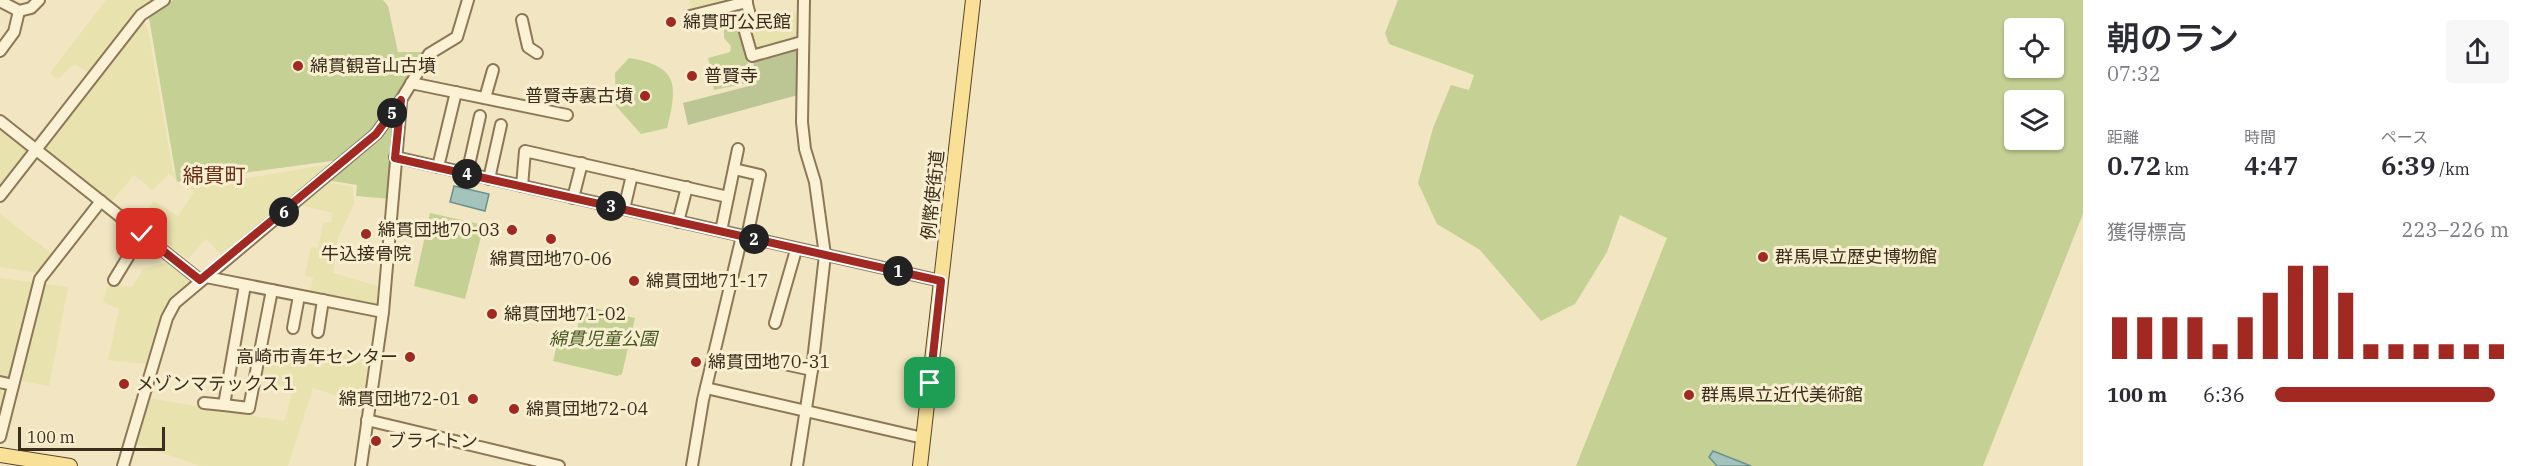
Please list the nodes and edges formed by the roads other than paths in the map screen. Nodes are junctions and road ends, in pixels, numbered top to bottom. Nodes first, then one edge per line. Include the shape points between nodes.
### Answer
1 (39, 0) edge
2 (164, 0) edge
3 (468, 0) edge
4 (804, 0) edge
5 (973, 0) edge
6 (0, 1) edge
7 (747, 1) edge
8 (19, 11) junction
9 (690, 16) dead end
10 (522, 20) dead end
11 (802, 42) junction
12 (0, 51) edge
13 (537, 52) dead end
14 (493, 70) dead end
15 (411, 83) junction
16 (456, 92) junction
17 (485, 98) junction
18 (401, 100) junction
19 (567, 115) dead end
20 (480, 116) dead end
21 (0, 121) edge
22 (501, 125) dead end
23 (738, 149) dead end
24 (38, 150) junction
25 (395, 158) junction
26 (582, 163) junction
27 (438, 167) junction
28 (734, 169) junction
29 (467, 174) junction
30 (632, 175) junction
31 (489, 179) junction
32 (522, 186) junction
33 (687, 187) junction
34 (0, 196) edge
35 (728, 197) junction
36 (573, 198) junction
37 (101, 201) junction
38 (624, 209) junction
39 (678, 222) junction
40 (722, 231) junction
41 (142, 234) junction
42 (745, 237) junction
43 (796, 250) junction
44 (825, 255) junction
45 (203, 279) junction
46 (114, 280) dead end
47 (941, 281) junction
48 (245, 285) junction
49 (272, 290) junction
50 (299, 296) junction
51 (323, 300) junction
52 (383, 312) junction
53 (775, 323) dead end
54 (293, 328) dead end
55 (318, 332) dead end
56 (766, 360) dead end
57 (812, 370) junction
58 (0, 382) edge
59 (13, 385) junction
60 (706, 388) junction
61 (204, 404) dead end
62 (224, 405) junction
63 (804, 411) junction
64 (367, 420) junction
65 (0, 437) edge
66 (923, 438) junction
67 (0, 455) edge
68 (511, 460) edge
69 (70, 466) edge
70 (123, 466) edge
71 (361, 466) edge
72 (558, 466) edge
73 (692, 466) edge
74 (797, 466) edge
75 (920, 466) edge

1 - 8 street via 31,8
2 - 24 street via 141,15
3 - 15 street via 457,37 429,54
4 - 11 street
5 - 47 main road, 例幣使街道
6 - 8 street
7 - 9 street
7 - 11 street via 752,22 744,28 752,56
8 - 12 street via 14,32
10 - 13 street via 528,46
11 - 44 street via 803,131
14 - 17 street
15 - 16 street
15 - 18 street
16 - 17 street
16 - 27 street
17 - 19 street
18 - 25 street
18 - 45 street via 376,134
20 - 29 street
21 - 24 street
22 - 31 street
23 - 28 street
24 - 34 street
24 - 37 street
25 - 27 street
25 - 52 street
26 - 30 street
26 - 32 street via 525,151
26 - 36 street
27 - 29 street
28 - 35 street
28 - 42 street via 760,175
29 - 31 street
30 - 33 street
30 - 38 street
31 - 32 street
32 - 36 street
33 - 35 street
33 - 39 street
35 - 40 street
36 - 38 street
37 - 41 street
37 - 59 street via 40,279
38 - 39 street
39 - 40 street
40 - 42 street
41 - 45 street
41 - 46 street
42 - 43 street
42 - 60 street
43 - 44 street
43 - 53 street
44 - 47 street
44 - 57 street
45 - 48 street
45 - 70 street via 175,303 167,318
47 - 66 main road, 例幣使街道
48 - 49 street
48 - 62 street
49 - 50 street
49 - 62 street via 249,408
50 - 51 street
50 - 54 street
51 - 52 street
51 - 55 street
52 - 64 street
56 - 57 street
57 - 63 street
58 - 59 street
59 - 65 street
60 - 63 street
60 - 73 street
61 - 62 street
63 - 66 street
63 - 74 street
64 - 68 street
64 - 71 street
66 - 75 main road, 例幣使街道
67 - 69 main road
68 - 72 street

